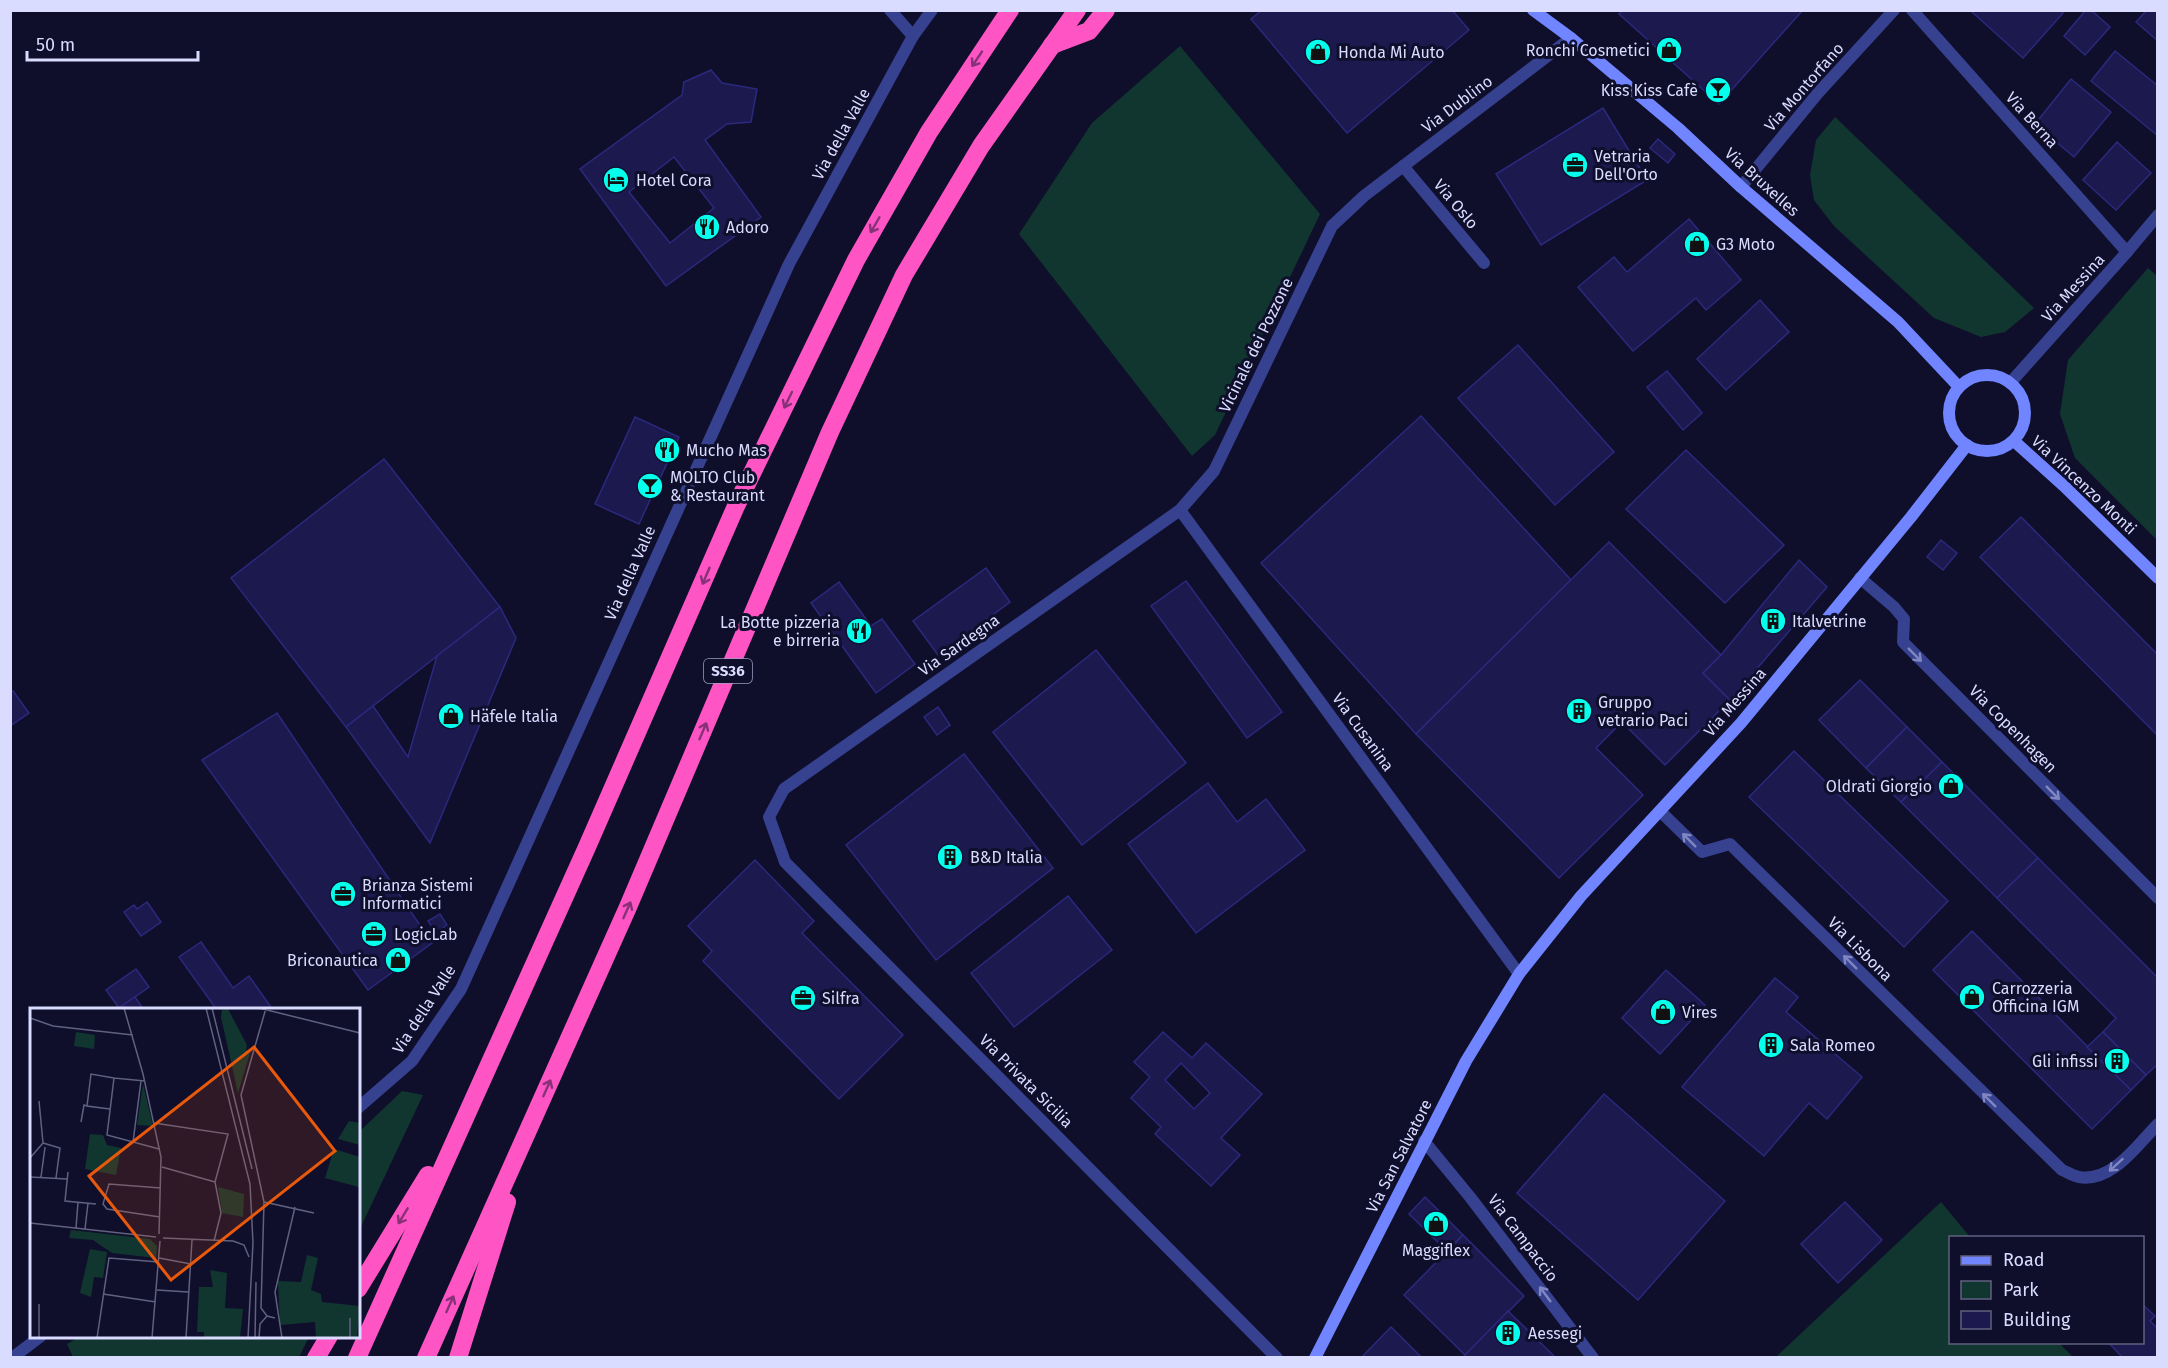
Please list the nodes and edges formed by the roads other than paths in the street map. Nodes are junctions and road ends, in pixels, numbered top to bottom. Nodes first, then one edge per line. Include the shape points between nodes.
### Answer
1 (890, 10) edge
2 (932, 10) edge
3 (1010, 10) edge
4 (1077, 10) edge
5 (1106, 10) edge
6 (1533, 10) edge
7 (1894, 10) edge
8 (1912, 10) edge
9 (914, 36) junction
10 (1571, 38) junction
11 (1052, 45) junction
12 (1403, 166) junction
13 (1741, 187) junction
14 (1364, 196) joint
15 (2157, 216) edge
16 (2127, 252) junction
17 (1484, 262) dead end
18 (2011, 382) junction
19 (1959, 387) junction
20 (2014, 441) junction
21 (1967, 445) junction
22 (1180, 510) junction
23 (1860, 578) junction
24 (2157, 578) edge
25 (1660, 811) junction
26 (770, 817) joint
27 (2157, 898) edge
28 (1519, 974) junction
29 (360, 1106) edge
30 (466, 1113) junction
31 (532, 1121) junction
32 (2157, 1124) edge
33 (1424, 1141) junction
34 (360, 1286) edge
35 (38, 1338) edge
36 (328, 1338) edge
37 (12, 1358) edge
38 (316, 1358) edge
39 (357, 1358) edge
40 (426, 1358) edge
41 (458, 1358) edge
42 (1277, 1358) edge
43 (1315, 1358) edge
44 (1593, 1358) edge

1 - 9 street
2 - 9 street, Via della Valle
3 -> 30 highway via 929,132 856,260 736,506
4 - 11 highway, SS36
5 - 11 highway via 1089,31
6 - 10 street, Via Bruxelles
7 - 13 street, Via Montorfano via 1818,93
8 - 16 street, Via Berna
9 - 29 street, Via della Valle via 789,264 461,989 412,1061
10 - 12 street, Via Dublino
10 - 13 street, Via Bruxelles
31 -> 11 highway, SS36 via 628,907 830,432 903,275 981,146
12 - 14 street, Via Dublino
12 - 17 street, Via Oslo
13 - 19 street, Via Bruxelles via 1898,322
14 - 22 street, Vicinale dei Pozzone via 1332,226 1214,471
15 - 16 street, Via Messina
16 - 18 street, Via Messina
18 - 19 street via 1990,374
18 - 20 street via 2020,392 2026,418
19 - 21 street via 1949,418 1958,438
20 - 21 street via 1991,451
20 - 24 street, Via Vincenzo Monti
21 - 23 street, Via Messina
22 - 26 street, Via Sardegna via 784,789
22 - 28 street, Via Cusanina
23 - 25 street, Via Messina via 1741,723
23 -> 27 street, Via Copenhagen via 1904,619 1903,642
25 - 28 street, Via Messina via 1564,916
32 -> 25 street, Via Lisbona via 2111,1172 2080,1177 2062,1170 1730,844 1702,852
26 - 42 street, Via Privata Sicilia via 785,862
28 - 33 street, Via San Salvatore via 1471,1052
30 -> 34 highway
30 - 39 highway
40 -> 31 highway, SS36
31 - 41 highway
33 - 43 street, Via San Salvatore
44 -> 33 street, Via Campaccio
35 - 37 street
36 - 38 highway

